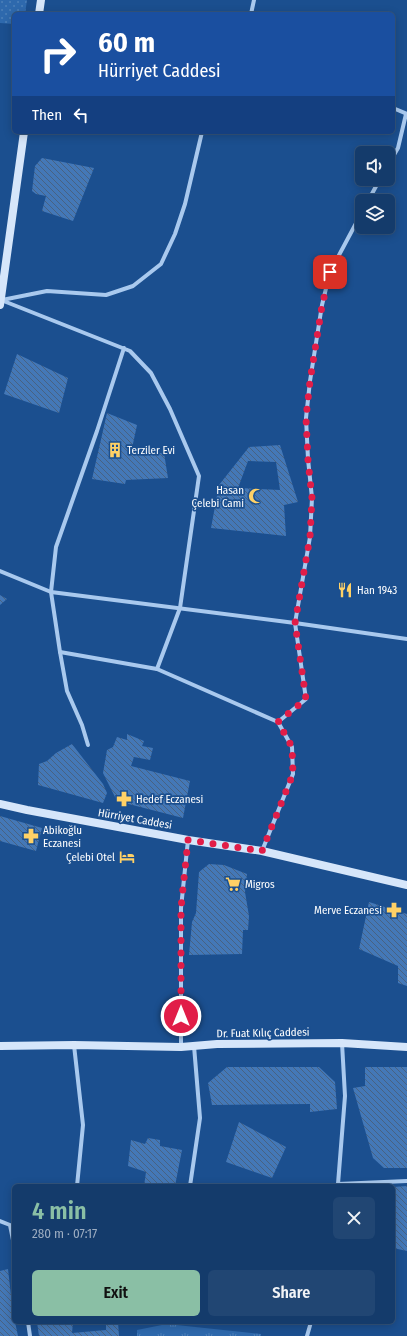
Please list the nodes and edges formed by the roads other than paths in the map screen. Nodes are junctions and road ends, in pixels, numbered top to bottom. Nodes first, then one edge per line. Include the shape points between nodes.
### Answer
1 (41, 0) edge
2 (254, 0) edge
3 (39, 12) edge
4 (251, 12) edge
5 (395, 109) edge
6 (406, 114) edge
7 (24, 134) edge
8 (202, 134) edge
9 (395, 153) edge
10 (355, 225) edge
11 (0, 303) edge
12 (124, 348) junction
13 (0, 571) edge
14 (51, 592) junction
15 (180, 608) junction
16 (295, 623) junction
17 (407, 640) edge
18 (60, 652) junction
19 (157, 669) junction
20 (278, 722) junction
21 (88, 745) dead end
22 (0, 804) edge
23 (188, 840) junction
24 (262, 851) junction
25 (407, 885) edge
26 (342, 1043) junction
27 (74, 1045) junction
28 (0, 1046) edge
29 (194, 1046) junction
30 (181, 1047) junction
31 (407, 1047) edge
32 (407, 1181) edge
33 (77, 1184) edge
34 (190, 1184) edge
35 (338, 1184) edge
36 (355, 1184) edge
37 (0, 1221) edge
38 (12, 1225) edge
39 (28, 1324) edge
40 (310, 1324) edge
41 (30, 1336) edge
42 (307, 1336) edge

1 - 3 street
2 - 4 street
5 - 6 street
6 - 9 street
7 - 11 street
8 - 11 street via 178,227 161,264 133,286 106,295 47,291
10 - 16 street via 330,272 310,381 306,418 312,498 310,537
11 - 12 street
12 - 14 street via 56,547
12 - 15 street via 151,372 199,476
13 - 14 street
14 - 15 street
14 - 18 street
15 - 16 street
15 - 19 street
16 - 17 street
16 - 20 street via 306,699
18 - 19 street
18 - 21 street via 67,691
19 - 20 street
20 - 24 street via 292,747 293,774
22 - 23 street, Hürriyet Caddesi
23 - 24 street, Hürriyet Caddesi
23 - 30 street via 181,908
24 - 25 street, Hürriyet Caddesi
26 - 29 street, Dr. Fuat Kılıç Caddesi
26 - 31 street, Dr. Fuat Kılıç Caddesi
26 - 35 street via 345,1096
27 - 28 street, Dr. Fuat Kılıç Caddesi
27 - 30 street, Dr. Fuat Kılıç Caddesi
27 - 33 street via 83,1125
29 - 30 street, Dr. Fuat Kılıç Caddesi
29 - 34 street via 200,1118
32 - 36 street
37 - 38 street
39 - 41 street
40 - 42 street

